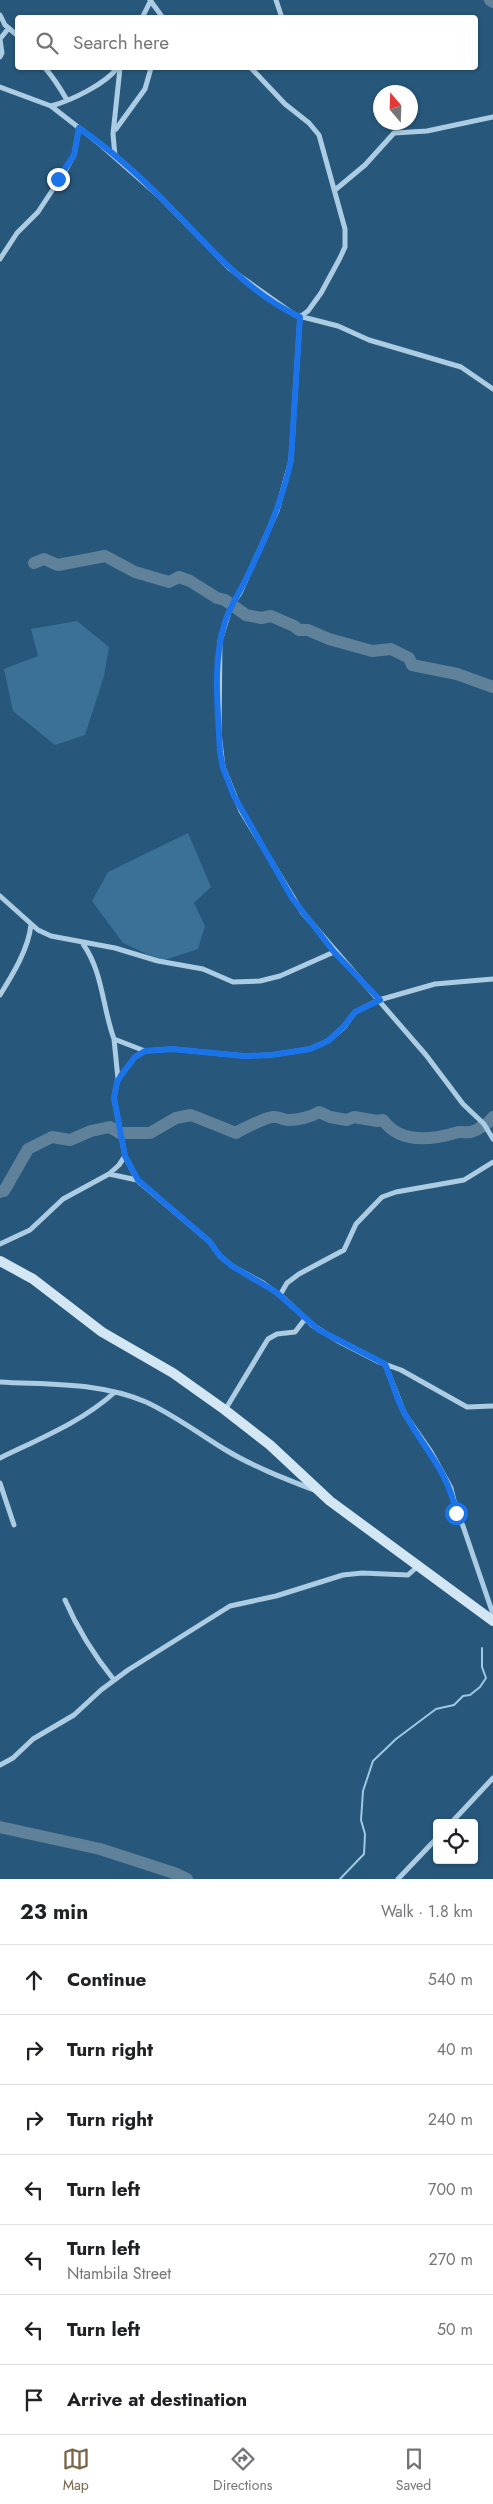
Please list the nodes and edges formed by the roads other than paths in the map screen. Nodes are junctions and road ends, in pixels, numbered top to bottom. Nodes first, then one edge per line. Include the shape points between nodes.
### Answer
1 (150, 0) edge
2 (276, 0) edge
3 (0, 15) edge
4 (143, 15) edge
5 (161, 15) edge
6 (281, 15) edge
7 (8, 29) junction
8 (15, 34) edge
9 (0, 58) edge
10 (47, 70) edge
11 (117, 70) edge
12 (119, 70) edge
13 (150, 70) edge
14 (253, 70) edge
15 (0, 87) edge
16 (67, 100) junction
17 (51, 106) junction
18 (493, 117) edge
19 (79, 128) junction
20 (113, 134) junction
21 (116, 156) junction
22 (335, 190) junction
23 (0, 259) edge
24 (300, 317) junction
25 (493, 389) edge
26 (0, 896) edge
27 (31, 924) junction
28 (83, 944) junction
29 (334, 952) junction
30 (493, 979) edge
31 (0, 995) edge
32 (380, 1000) junction
33 (114, 1039) junction
34 (145, 1051) junction
35 (118, 1080) junction
36 (493, 1139) edge
37 (125, 1156) junction
38 (493, 1162) edge
39 (109, 1174) junction
40 (138, 1180) junction
41 (0, 1244) edge
42 (0, 1261) edge
43 (280, 1295) junction
44 (305, 1319) junction
45 (385, 1364) junction
46 (0, 1382) edge
47 (115, 1392) junction
48 (493, 1406) edge
49 (225, 1410) junction
50 (0, 1458) edge
51 (0, 1483) edge
52 (321, 1493) junction
53 (14, 1525) dead end
54 (419, 1566) junction
55 (65, 1600) dead end
56 (493, 1614) edge
57 (493, 1621) edge
58 (114, 1680) junction
59 (0, 1765) edge
60 (493, 1778) edge
61 (456, 1819) edge
62 (433, 1842) edge
63 (398, 1879) edge

1 - 4 street
1 - 5 street
2 - 6 street
3 - 7 street
7 - 8 street
7 - 9 street via 0,39
10 - 16 street
11 - 16 street via 108,79
12 - 20 street
13 - 20 street via 145,89
14 - 22 street via 291,110 316,130
15 - 17 street
16 - 17 street
17 - 19 street
18 - 22 street via 427,131 394,134 365,165
19 - 21 street
19 - 23 street via 74,155 65,171 38,212 16,233
20 - 21 street
21 - 24 street via 230,270
22 - 24 street via 345,229 345,247 321,293
24 - 25 street via 313,318 368,340 461,367
24 - 29 street via 288,476 277,511 231,606 220,641 220,742 223,768 241,811 292,898
26 - 27 street
27 - 28 street via 51,936
27 - 31 street via 24,950
28 - 29 street via 116,948 240,983 280,976
28 - 33 street via 96,965
29 - 32 street
30 - 32 street via 435,984
32 - 34 street via 355,1012 328,1041 310,1049 244,1056 172,1049
32 - 36 street
33 - 34 street
33 - 35 street
34 - 35 street via 135,1057
35 - 37 street via 114,1110
37 - 39 street
37 - 40 street
38 - 43 street via 464,1180 405,1190 382,1198 356,1224 344,1250 299,1274 287,1283
39 - 40 street
39 - 41 street via 63,1199 30,1230
40 - 43 street via 209,1241 232,1266
42 - 49 street via 33,1279 102,1332 174,1373
43 - 44 street
44 - 45 street via 340,1342
44 - 49 street via 295,1332 277,1334 268,1339
45 - 48 street via 467,1407
45 - 56 street via 404,1413 451,1488 456,1513
46 - 47 street via 68,1385
47 - 50 street via 49,1436
47 - 52 street via 146,1402 184,1422 247,1462
49 - 52 street via 270,1445
51 - 53 street
52 - 54 street
54 - 57 street
54 - 58 street via 408,1575 343,1575 276,1596 239,1603
55 - 58 street via 91,1652
58 - 59 street via 74,1715 33,1739 14,1758
60 - 61 street
62 - 63 street

